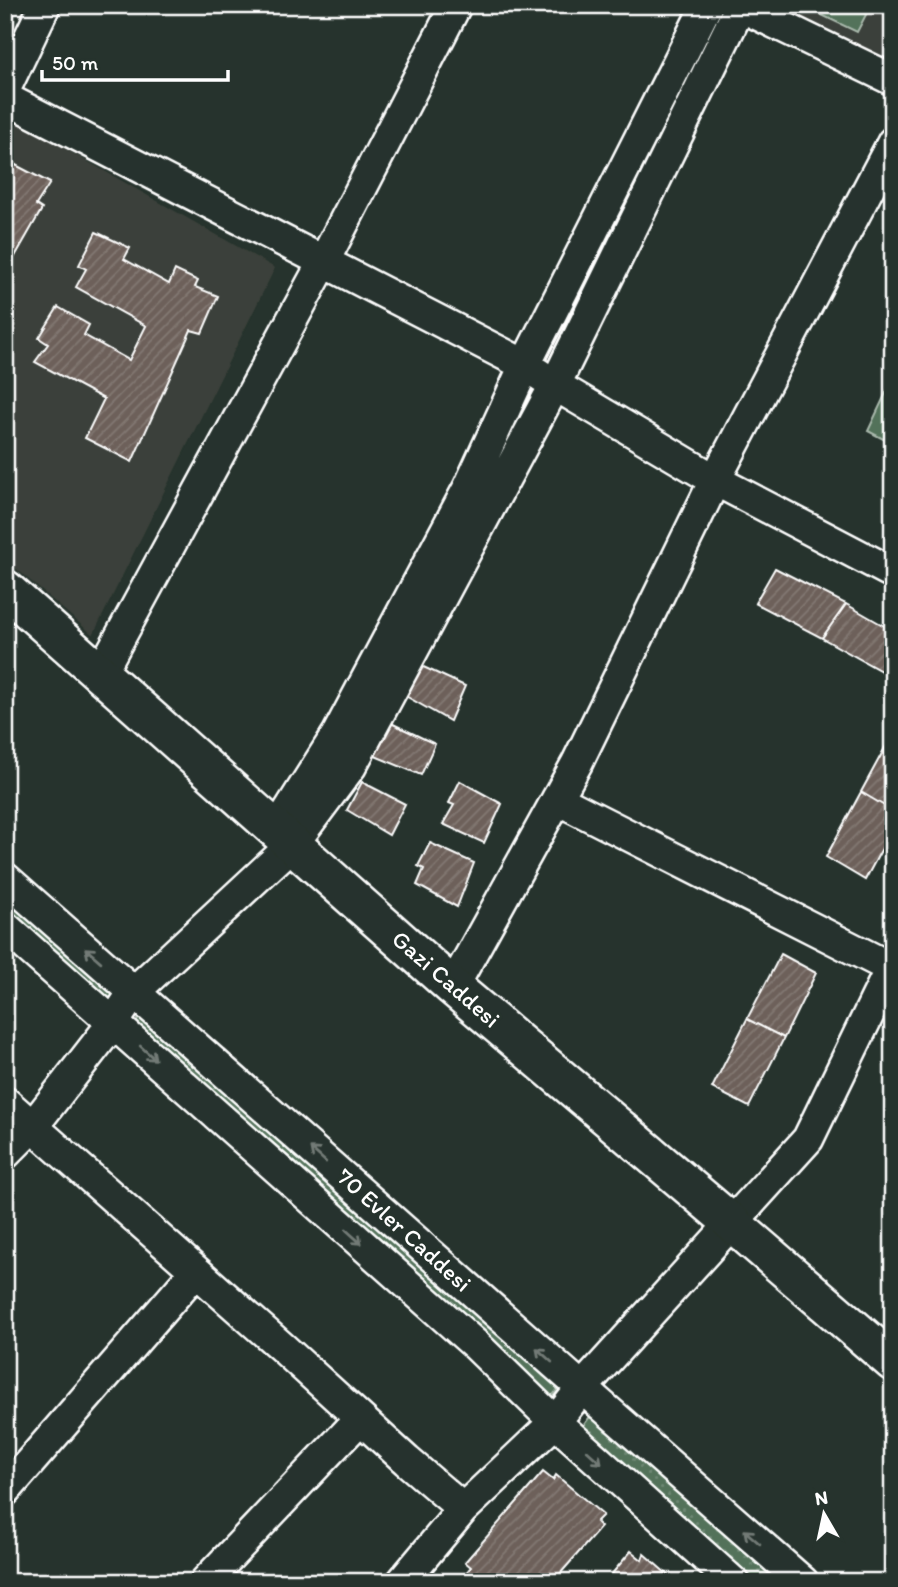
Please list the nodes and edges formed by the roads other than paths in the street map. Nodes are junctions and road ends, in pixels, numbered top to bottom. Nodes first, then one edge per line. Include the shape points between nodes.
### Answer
1 (44, 5) edge
2 (456, 5) edge
3 (707, 5) edge
4 (739, 6) edge
5 (893, 80) edge
6 (5, 89) edge
7 (5, 98) edge
8 (893, 142) edge
9 (324, 261) junction
10 (525, 365) junction
11 (555, 385) junction
12 (715, 480) junction
13 (893, 573) edge
14 (5, 589) edge
15 (100, 674) junction
16 (557, 799) junction
17 (284, 838) junction
18 (5, 878) edge
19 (5, 927) edge
20 (892, 966) edge
21 (453, 986) junction
22 (134, 992) junction
23 (113, 1023) junction
24 (5, 1102) edge
25 (33, 1126) junction
26 (5, 1154) edge
27 (732, 1223) junction
28 (196, 1271) junction
29 (893, 1362) edge
30 (582, 1388) junction
31 (360, 1419) junction
32 (555, 1422) junction
33 (5, 1491) edge
34 (463, 1509) junction
35 (205, 1582) edge
36 (402, 1582) edge
37 (733, 1582) edge
38 (803, 1582) edge

1 - 6 street
2 - 9 street
3 - 10 street
4 - 5 street
4 - 11 street
7 - 9 street
8 - 12 street
9 - 10 street
9 - 15 street
10 - 11 street
10 - 17 street via 469,487
11 - 12 street
11 - 17 street via 351,766
12 - 13 street
12 - 16 street
14 - 15 main road, Gazi Caddesi
15 - 17 main road, Gazi Caddesi
16 - 20 street
16 - 21 street
17 - 21 main road, Gazi Caddesi
17 - 22 street
22 -> 18 street, 70 Evler Caddesi
19 - 23 street, 70 Evler Caddesi
20 - 27 street via 808,1139
21 - 27 main road, Gazi Caddesi
22 - 23 street
30 -> 22 street, 70 Evler Caddesi
23 - 25 street
23 -> 32 street, 70 Evler Caddesi via 477,1346
24 - 25 street
25 - 26 street
25 - 28 street
27 - 29 main road, Gazi Caddesi
27 - 30 street
28 - 31 street
28 - 33 street
30 - 32 street
38 -> 30 street, 70 Evler Caddesi
31 - 34 street
31 - 35 street
32 - 34 street
32 -> 37 street, 70 Evler Caddesi
34 - 36 street

